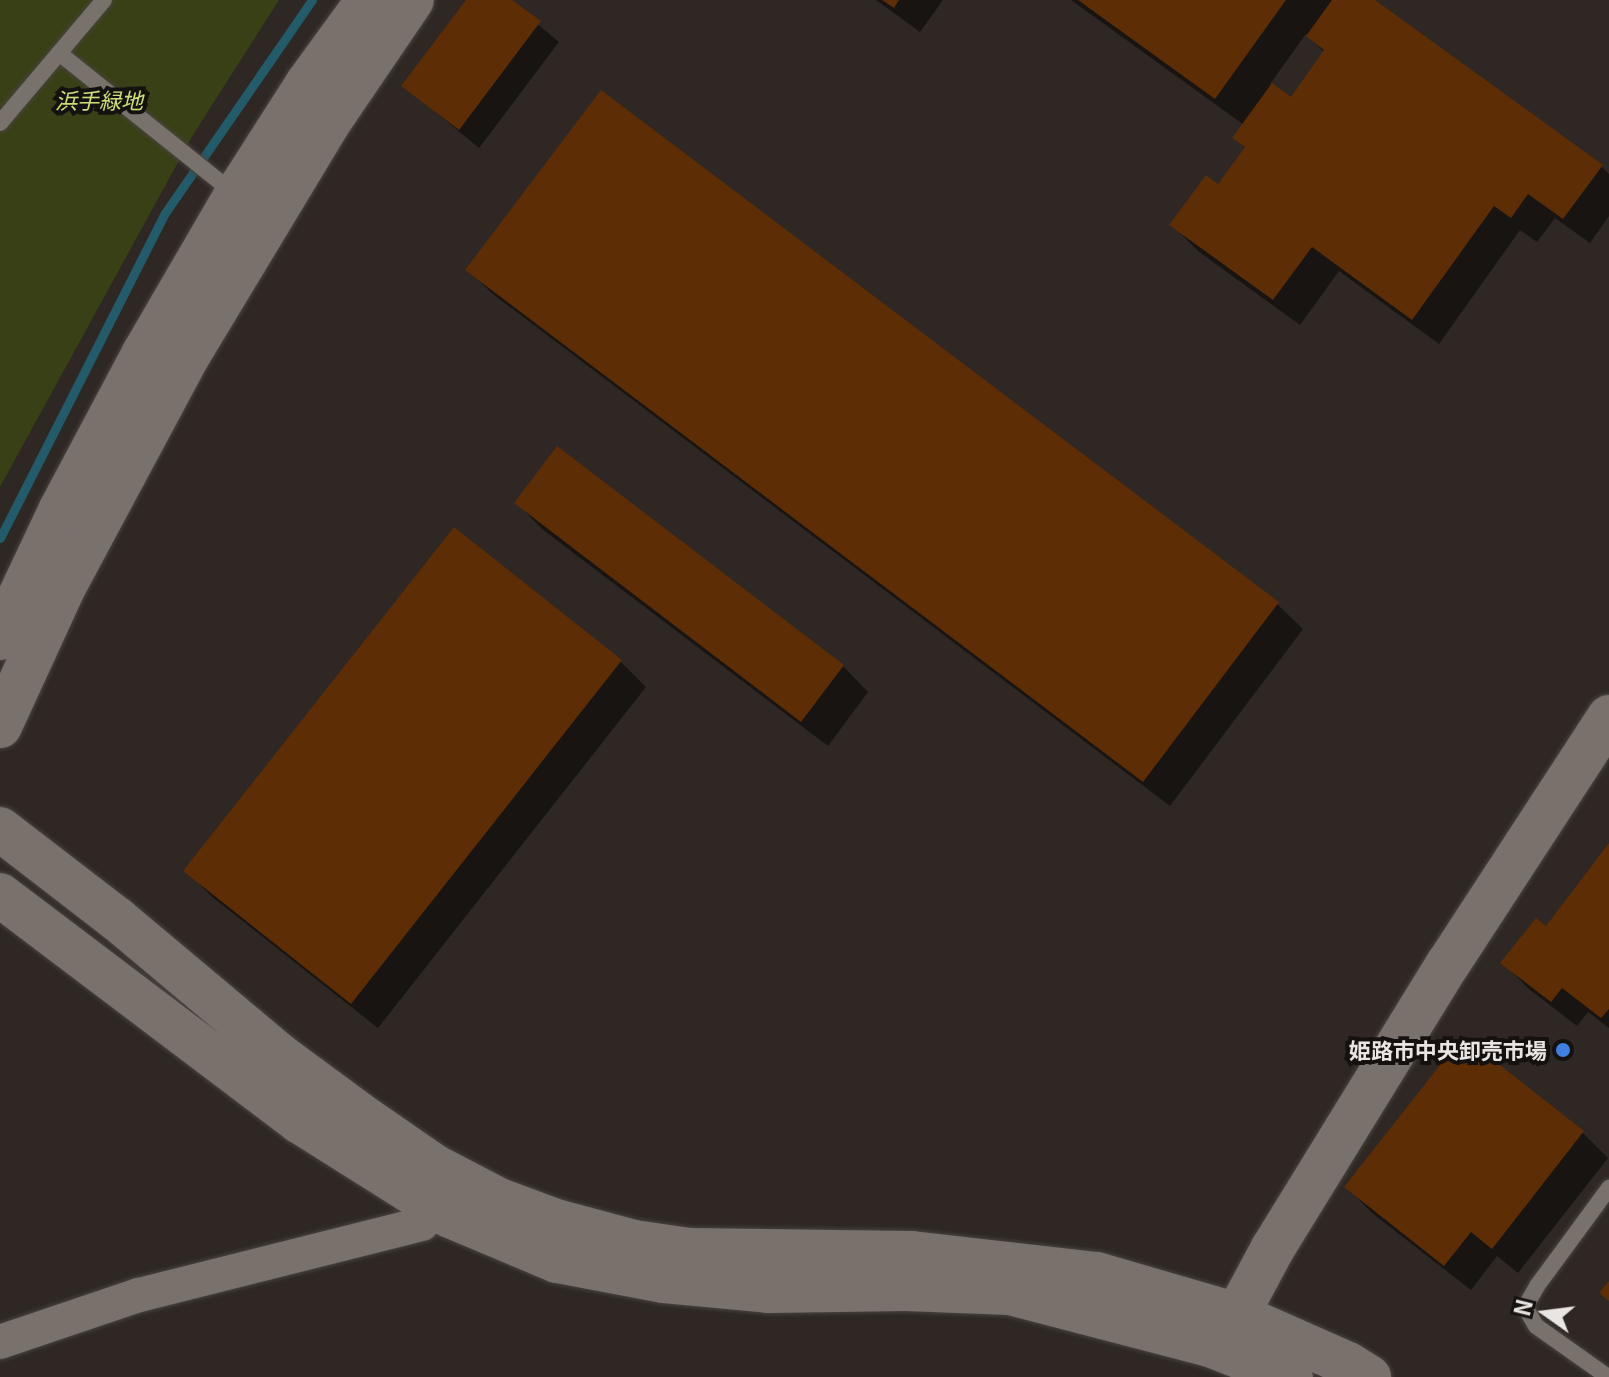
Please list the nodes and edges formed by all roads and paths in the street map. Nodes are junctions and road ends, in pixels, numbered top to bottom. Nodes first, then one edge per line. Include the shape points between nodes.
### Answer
1 (104, 0) edge
2 (368, 0) edge
3 (412, 0) edge
4 (59, 53) junction
5 (0, 123) edge
6 (226, 188) junction
7 (0, 638) edge
8 (1609, 717) edge
9 (0, 726) edge
10 (0, 829) edge
11 (0, 895) edge
12 (1609, 1188) edge
13 (422, 1224) dead end
14 (1237, 1315) junction
15 (0, 1342) edge
16 (1291, 1377) edge
17 (1369, 1377) edge
18 (1608, 1377) edge

1 - 4 lane
2 - 6 street
3 - 9 street via 327,125 189,354 65,585
4 - 5 lane
4 - 6 lane
6 - 7 street
8 - 14 street via 1440,978
10 - 14 street via 279,1055 434,1166 499,1200 634,1242 689,1250 912,1253 1097,1274
11 - 16 street via 299,1121 450,1216 557,1261 664,1281 769,1291 1010,1293 1210,1345
12 - 18 lane via 1525,1307 1536,1326
13 - 15 street via 139,1295
14 - 17 street

